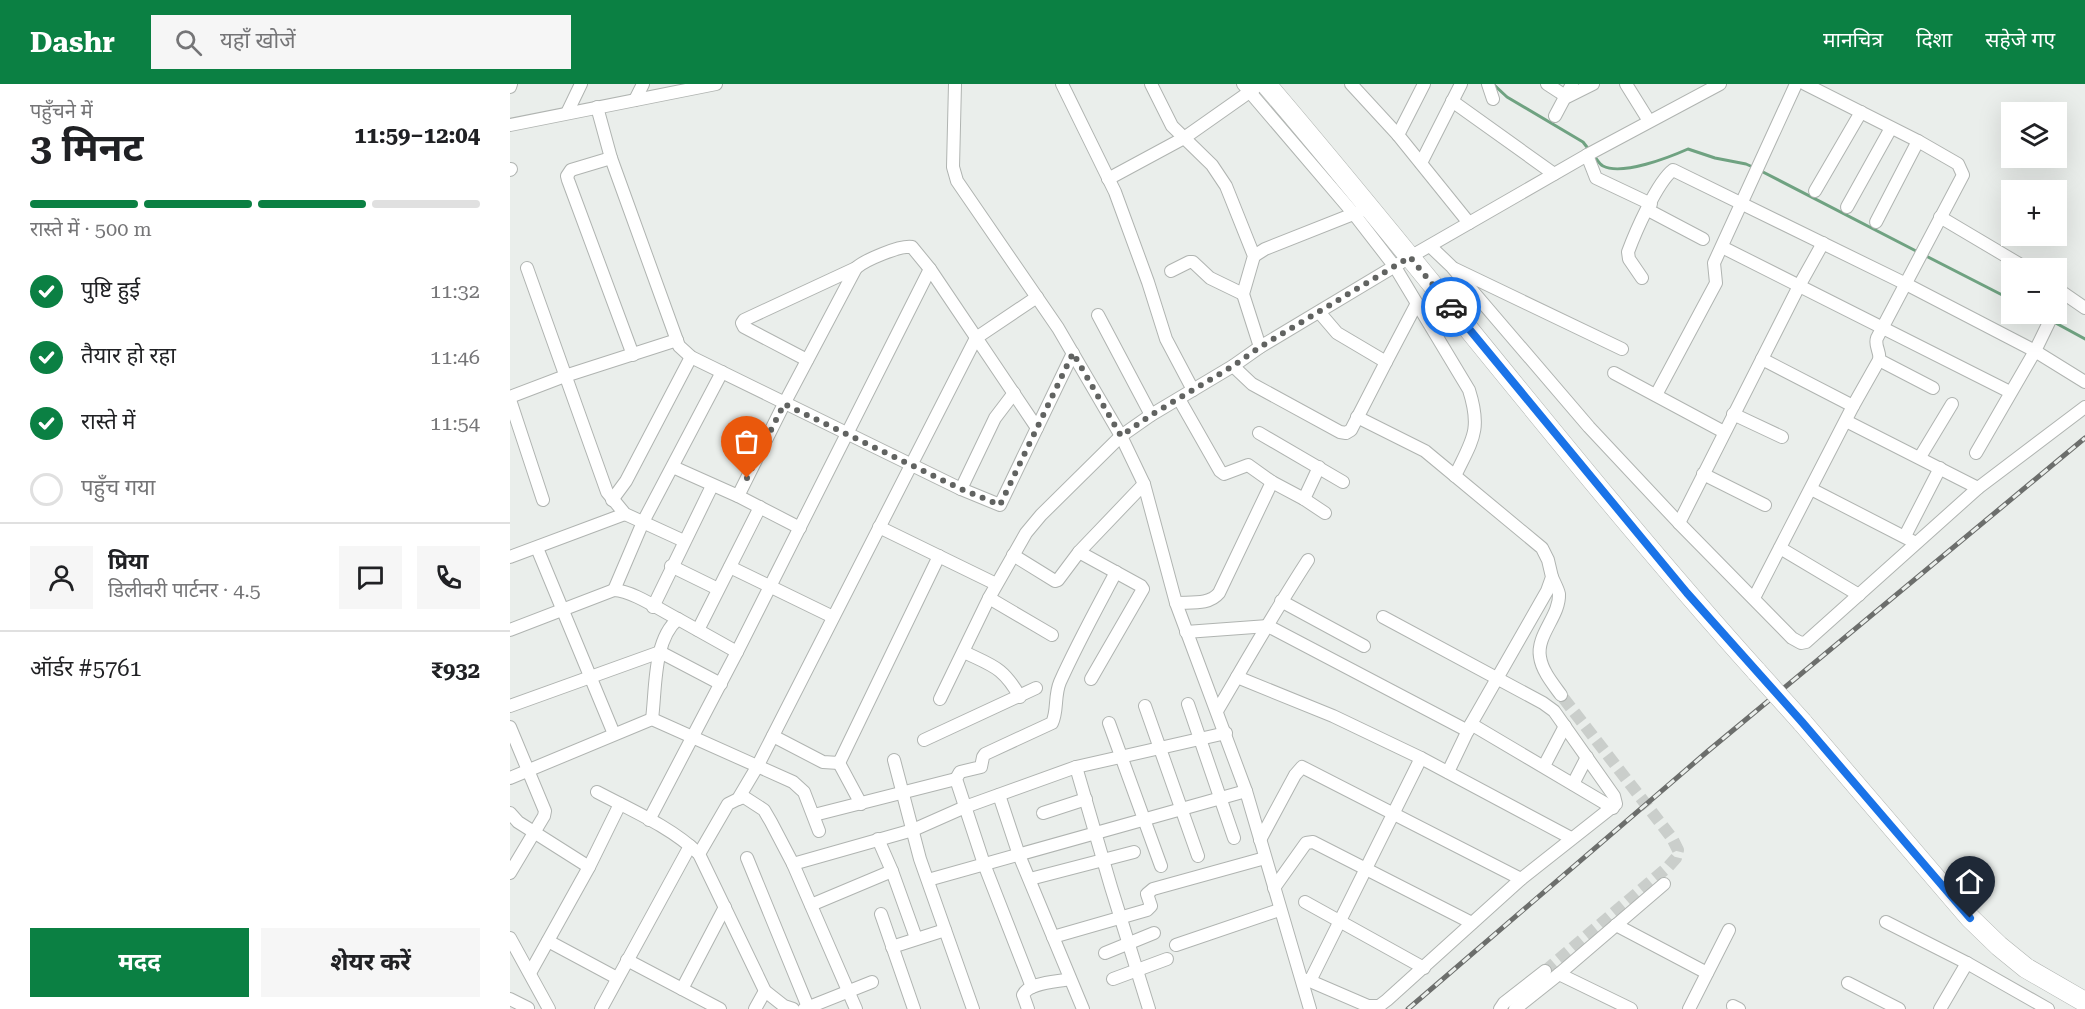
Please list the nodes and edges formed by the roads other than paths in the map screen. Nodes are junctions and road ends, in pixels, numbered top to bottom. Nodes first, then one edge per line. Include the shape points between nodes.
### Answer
1 (581, 84) edge
2 (643, 84) edge
3 (716, 84) edge
4 (955, 84) edge
5 (1062, 84) edge
6 (1151, 84) edge
7 (1424, 84) edge
8 (1461, 84) edge
9 (1488, 84) edge
10 (1548, 84) edge
11 (1572, 84) edge
12 (1593, 84) edge
13 (1626, 84) edge
14 (1720, 84) edge
15 (1796, 84) edge
16 (1805, 84) edge
17 (702, 85) edge
18 (1354, 85) edge
19 (1254, 86) edge
20 (1567, 97) junction
21 (1493, 99) dead end
22 (635, 100) junction
23 (1452, 101) junction
24 (597, 107) junction
25 (1861, 112) junction
26 (567, 113) junction
27 (1555, 116) dead end
28 (1649, 121) junction
29 (510, 125) edge
30 (1892, 128) junction
31 (1398, 135) junction
32 (1184, 138) junction
33 (1918, 141) junction
34 (1590, 153) junction
35 (611, 158) junction
36 (1421, 163) junction
37 (1554, 174) junction
38 (1108, 179) junction
39 (1815, 191) dead end
40 (1742, 205) junction
41 (1649, 207) junction
42 (1847, 207) dead end
43 (1363, 211) junction
44 (1940, 217) junction
45 (1876, 222) dead end
46 (1469, 223) junction
47 (1703, 239) dead end
48 (1823, 243) junction
49 (1430, 246) junction
50 (1722, 247) junction
51 (1254, 256) junction
52 (2009, 258) edge
53 (1402, 262) junction
54 (1452, 267) junction
55 (527, 268) dead end
56 (856, 268) junction
57 (930, 269) junction
58 (1171, 272) dead end
59 (1642, 278) dead end
60 (1906, 284) junction
61 (1799, 286) junction
62 (1244, 294) junction
63 (2067, 296) edge
64 (1037, 297) junction
65 (1416, 305) junction
66 (2085, 309) edge
67 (1319, 312) junction
68 (1098, 315) dead end
69 (2048, 324) edge
70 (1883, 327) junction
71 (976, 338) junction
72 (676, 340) junction
73 (1260, 347) junction
74 (1622, 349) dead end
75 (2035, 351) junction
76 (1073, 353) junction
77 (633, 355) junction
78 (691, 357) junction
79 (1762, 359) junction
80 (807, 360) junction
81 (1879, 360) junction
82 (1386, 362) junction
83 (1233, 366) junction
84 (722, 372) junction
85 (1614, 373) dead end
86 (565, 376) junction
87 (2085, 382) edge
88 (1933, 388) dead end
89 (1193, 390) junction
90 (2010, 392) junction
91 (1014, 393) junction
92 (1656, 395) junction
93 (510, 399) edge
94 (1179, 399) junction
95 (784, 404) junction
96 (1952, 404) dead end
97 (1853, 405) junction
98 (2085, 407) edge
99 (1733, 414) junction
100 (1151, 415) junction
101 (1357, 417) junction
102 (1846, 421) junction
103 (1037, 428) junction
104 (1724, 432) junction
105 (1259, 433) dead end
106 (846, 434) junction
107 (1121, 436) junction
108 (1782, 436) dead end
109 (1976, 453) dead end
110 (1920, 458) junction
111 (911, 464) junction
112 (673, 467) junction
113 (1319, 467) junction
114 (1940, 468) junction
115 (1703, 474) junction
116 (1455, 476) junction
117 (1272, 482) junction
118 (1343, 482) dead end
119 (1144, 484) junction
120 (712, 486) junction
121 (1978, 488) junction
122 (961, 489) junction
123 (1811, 489) junction
124 (738, 496) junction
125 (1304, 499) junction
126 (543, 500) dead end
127 (612, 500) junction
128 (1765, 505) dead end
129 (760, 507) junction
130 (1325, 513) dead end
131 (625, 514) junction
132 (643, 522) junction
133 (1679, 523) junction
134 (879, 527) junction
135 (800, 528) junction
136 (1910, 540) junction
137 (684, 541) junction
138 (537, 548) junction
139 (1780, 548) junction
140 (1079, 552) junction
141 (1013, 555) junction
142 (939, 556) junction
143 (510, 557) edge
144 (1308, 560) dead end
145 (671, 566) junction
146 (730, 567) junction
147 (1116, 572) junction
148 (1552, 576) junction
149 (996, 584) junction
150 (771, 585) junction
151 (718, 589) junction
152 (614, 590) junction
153 (1859, 595) junction
154 (988, 598) junction
155 (1754, 598) junction
156 (1281, 601) junction
157 (1176, 603) junction
158 (653, 607) junction
159 (563, 611) junction
160 (833, 617) junction
161 (1383, 617) dead end
162 (678, 620) junction
163 (1268, 626) junction
164 (510, 630) edge
165 (698, 630) junction
166 (1186, 632) junction
167 (1052, 635) dead end
168 (1364, 646) dead end
169 (660, 652) junction
170 (737, 652) junction
171 (964, 652) junction
172 (591, 676) junction
173 (1238, 676) junction
174 (1091, 679) dead end
175 (1497, 680) junction
176 (721, 684) junction
177 (1036, 688) dead end
178 (1561, 694) tunnel mouth
179 (1020, 697) junction
180 (940, 699) dead end
181 (1188, 704) dead end
182 (510, 706) edge
183 (1145, 706) dead end
184 (1217, 711) junction
185 (652, 719) junction
186 (1109, 723) dead end
187 (1565, 726) junction
188 (510, 727) edge
189 (1470, 728) junction
190 (1226, 733) junction
191 (614, 734) junction
192 (773, 736) junction
193 (693, 739) junction
194 (1201, 739) junction
195 (924, 740) dead end
196 (1160, 748) junction
197 (1587, 757) junction
198 (1122, 758) junction
199 (1421, 758) junction
200 (894, 760) dead end
201 (839, 763) junction
202 (1544, 766) junction
203 (757, 767) junction
204 (1076, 767) junction
205 (529, 770) junction
206 (1448, 772) junction
207 (510, 778) edge
208 (956, 779) junction
209 (1573, 784) junction
210 (1246, 791) junction
211 (597, 792) dead end
212 (903, 792) junction
213 (999, 795) junction
214 (738, 799) junction
215 (1086, 799) junction
216 (1221, 799) junction
217 (620, 804) junction
218 (861, 804) junction
219 (965, 807) junction
220 (1613, 807) junction
221 (1182, 810) junction
222 (510, 813) edge
223 (1043, 813) dead end
224 (1394, 813) junction
225 (814, 815) junction
226 (649, 820) junction
227 (1144, 820) junction
228 (913, 830) junction
229 (819, 831) dead end
230 (534, 832) junction
231 (1096, 833) junction
232 (1234, 838) dead end
233 (1571, 838) junction
234 (878, 839) junction
235 (1260, 840) junction
236 (694, 850) junction
237 (1134, 852) dead end
238 (1019, 855) junction
239 (1198, 856) dead end
240 (747, 858) dead end
241 (1265, 858) junction
242 (1104, 861) junction
243 (793, 864) junction
244 (984, 864) junction
245 (1161, 866) dead end
246 (589, 867) junction
247 (1365, 868) junction
248 (892, 871) junction
249 (510, 873) edge
250 (1030, 879) junction
251 (1521, 879) junction
252 (928, 880) junction
253 (1664, 884) dead end
254 (1274, 888) junction
255 (1305, 902) dead end
256 (811, 905) junction
257 (725, 907) junction
258 (1279, 910) junction
259 (881, 914) dead end
260 (1120, 917) junction
261 (1340, 920) junction
262 (1886, 922) dead end
263 (1472, 923) junction
264 (1616, 925) junction
265 (945, 930) junction
266 (1729, 930) dead end
267 (1154, 933) dead end
268 (1053, 937) junction
269 (510, 938) edge
270 (916, 938) junction
271 (548, 940) junction
272 (1128, 943) junction
273 (1176, 945) dead end
274 (892, 946) junction
275 (1105, 953) dead end
276 (1167, 959) dead end
277 (627, 960) junction
278 (1967, 963) junction
279 (1424, 968) junction
280 (1137, 971) junction
281 (1545, 971) tunnel mouth
282 (530, 973) junction
283 (1707, 973) junction
284 (1559, 974) junction
285 (617, 978) junction
286 (1071, 979) junction
287 (1113, 980) dead end
288 (1305, 980) junction
289 (872, 982) dead end
290 (1848, 983) dead end
291 (1032, 987) junction
292 (682, 989) junction
293 (765, 991) junction
294 (849, 991) junction
295 (510, 999) edge
296 (2085, 1002) edge
297 (811, 1007) edge
298 (528, 1008) edge
299 (603, 1008) edge
300 (549, 1009) edge
301 (720, 1009) edge
302 (755, 1009) edge
303 (793, 1009) edge
304 (856, 1009) edge
305 (914, 1009) edge
306 (973, 1009) edge
307 (1028, 1009) edge
308 (1083, 1009) edge
309 (1149, 1009) edge
310 (1310, 1009) edge
311 (1500, 1009) edge
312 (1515, 1009) edge
313 (1631, 1009) edge
314 (1689, 1009) edge
315 (1899, 1009) edge
316 (1940, 1009) edge
317 (2048, 1009) edge

1 - 26 street
2 - 22 street
3 - 17 street
4 - 64 street via 953,167 957,181
5 - 38 street
6 - 32 street via 1172,126
7 - 31 street
8 - 23 street
9 - 21 street
10 - 20 street
11 - 20 street
12 - 20 street
13 - 28 street
14 - 28 street
15 - 40 street
16 - 25 street
17 - 22 street
18 - 31 street
19 - 32 street
19 - 43 main road
20 - 27 street
22 - 24 street
23 - 36 street
23 - 37 street
24 - 26 street
24 - 35 street
25 - 30 street
25 - 39 street
26 - 29 street
28 - 34 street
30 - 33 street
30 - 42 street
31 - 36 street
32 - 38 street
32 - 51 street via 1220,174
33 - 44 street via 1962,170 1961,181
33 - 45 street
34 - 37 street
34 - 41 street via 1596,178
35 - 72 street
35 - 77 street via 571,170 567,180
36 - 46 street
37 - 46 street
38 - 89 street via 1166,339
40 - 41 street via 1673,170
40 - 48 street
40 - 50 street
41 - 47 street
41 - 59 street via 1628,252
43 - 51 street
43 - 53 main road
44 - 52 street
44 - 60 street
46 - 49 street
48 - 60 street
48 - 61 street
49 - 53 street
49 - 54 street
50 - 61 street
50 - 92 street via 1714,263 1716,283
51 - 62 street
53 - 65 street
53 - 67 street
53 - 296 main road, bridge via 1970,918 2026,968
54 - 74 street
54 - 133 street via 1589,427
55 - 86 street
56 - 57 street via 908,246 916,250
56 - 80 street
56 - 80 street via 744,320 744,327
57 - 71 street
57 - 106 street
58 - 62 street via 1193,262 1210,278
60 - 70 street
60 - 75 street
61 - 70 street
61 - 79 street
62 - 73 street
63 - 66 street
64 - 71 street
64 - 76 street
65 - 82 street
65 - 116 street via 1469,390 1475,407 1475,429
67 - 73 street
67 - 82 street via 1337,333
68 - 100 street
69 - 75 street
70 - 81 street via 1876,342
70 - 90 street
71 - 91 street
71 - 111 street
72 - 77 street
72 - 78 street
73 - 83 street
75 - 87 street
75 - 90 street
76 - 103 street
76 - 107 street
77 - 86 street
78 - 84 street
78 - 127 street via 626,481
79 - 97 street
79 - 99 street
80 - 95 street
81 - 88 street
81 - 97 street
82 - 101 street
83 - 89 street
83 - 101 street via 1252,384 1340,432 1351,430
84 - 95 street
84 - 112 street
85 - 92 street
86 - 93 street
86 - 127 street via 603,485
89 - 94 street
90 - 109 street
91 - 103 street
91 - 122 street via 995,418
92 - 104 street
93 - 126 street
94 - 100 street
94 - 117 street via 1220,471 1224,474 1248,465
95 - 106 street
95 - 124 street
96 - 110 street
97 - 102 street
98 - 121 street
99 - 104 street
99 - 108 street
100 - 107 street
101 - 116 street via 1414,444
102 - 110 street
102 - 123 street
103 - 122 street via 1000,505
104 - 115 street
105 - 113 street
106 - 111 street
106 - 135 street
107 - 119 street
107 - 141 street via 1034,523
110 - 114 street
111 - 122 street
111 - 134 street
112 - 120 street
112 - 132 street
113 - 118 street
113 - 125 street
114 - 121 street
114 - 136 street
115 - 128 street
115 - 133 street
116 - 148 street via 1542,548
117 - 125 street
117 - 157 street via 1214,599
119 - 140 street
119 - 157 street
120 - 124 street
120 - 137 street
121 - 136 street
123 - 136 street
123 - 139 street
124 - 129 street
125 - 130 street
127 - 131 street
129 - 135 street
129 - 146 street
131 - 132 street
131 - 138 street
132 - 137 street
132 - 152 street
133 - 155 street
134 - 142 street
134 - 160 street
135 - 150 street
136 - 153 street
137 - 145 street
138 - 143 street
138 - 159 street
139 - 153 street
139 - 155 street
140 - 141 street via 1055,581
140 - 147 street
141 - 149 street
142 - 149 street
142 - 201 street
144 - 156 street
145 - 151 street
145 - 158 street
146 - 150 street
146 - 151 street
147 - 174 street via 1143,589
147 - 208 street via 1060,682 1052,723 985,754 981,766 960,772
148 - 175 street
148 - 178 street via 1559,594 1539,654
149 - 154 street
150 - 160 street
150 - 170 street
151 - 165 street
152 - 158 street
152 - 159 street
153 - 155 street via 1801,643
154 - 167 street
154 - 171 street
156 - 163 street
156 - 168 street
157 - 166 street
158 - 162 street
159 - 164 street
159 - 172 street
160 - 192 street
161 - 175 street
162 - 165 street
162 - 169 street via 669,626
163 - 166 street
163 - 173 street
163 - 189 street
165 - 170 street
166 - 184 street
169 - 172 street
169 - 176 street
169 - 185 street
170 - 176 street
171 - 179 street via 1003,672
171 - 180 street
172 - 182 street
172 - 191 street
173 - 184 street
173 - 199 street
175 - 187 street via 1543,703
175 - 189 street
176 - 193 street
177 - 179 street
179 - 195 street
181 - 194 street
183 - 196 street
184 - 190 street
185 - 191 street
185 - 193 street
186 - 198 street
187 - 197 street
187 - 202 street
188 - 205 street
189 - 202 street
189 - 206 street
190 - 194 street
190 - 210 street
191 - 205 street
192 - 201 street via 823,762
192 - 203 street
193 - 203 street
193 - 226 street
194 - 196 street
194 - 216 street
196 - 198 street
196 - 221 street
197 - 209 street
197 - 220 street via 1616,800
198 - 204 street
198 - 227 street
199 - 206 street
199 - 224 street
200 - 212 street
201 - 218 street
202 - 209 street
203 - 214 street
203 - 225 street via 800,787
204 - 213 street
204 - 215 street
205 - 207 street
205 - 230 street via 545,811
206 - 233 street
208 - 212 street
208 - 219 street
209 - 220 street
210 - 216 street
210 - 235 street
211 - 217 street
212 - 218 street
212 - 228 street
213 - 219 street
213 - 238 street
214 - 236 street via 728,804
214 - 243 street via 744,797 764,810
215 - 223 street
215 - 231 street
216 - 221 street
216 - 232 street
217 - 226 street
217 - 246 street
218 - 225 street
219 - 228 street
219 - 244 street
220 - 233 street
221 - 227 street
221 - 239 street
222 - 230 street
224 - 235 street via 1302,767
224 - 247 street
224 - 251 street
225 - 229 street
226 - 236 street
227 - 231 street
227 - 245 street
228 - 234 street
228 - 252 street
230 - 246 street
230 - 249 street
231 - 238 street
231 - 242 street
233 - 251 street
234 - 243 street
234 - 248 street
235 - 241 street
236 - 257 street
236 - 277 street
237 - 242 street
238 - 244 street
238 - 250 street
240 - 297 street
241 - 254 street
241 - 260 street via 1152,889 1148,894 1149,909
242 - 250 street
242 - 260 street
243 - 256 street
244 - 252 street
244 - 291 street
246 - 271 street
247 - 254 street via 1310,842
247 - 261 street
247 - 263 street
248 - 256 street
248 - 270 street
250 - 268 street
251 - 263 street
252 - 265 street
253 - 264 street
254 - 258 street
255 - 261 street
256 - 294 street
257 - 292 street
257 - 293 street
258 - 273 street
258 - 288 street
259 - 274 street
260 - 268 street
260 - 272 street
261 - 279 street
261 - 288 street
262 - 278 street
263 - 279 street
264 - 283 street
264 - 284 street
265 - 270 street
265 - 306 street
266 - 283 street
267 - 272 street
268 - 286 street
269 - 282 street
270 - 274 street
271 - 282 street
271 - 285 street
272 - 275 street
272 - 280 street
274 - 305 street
276 - 280 street
277 - 285 street
277 - 292 street
278 - 316 street
278 - 317 street
279 - 288 street via 1375,1007
280 - 287 street
280 - 309 street
281 - 311 street
282 - 300 street
283 - 314 street
284 - 312 street
284 - 313 street
285 - 299 street
286 - 291 street
286 - 308 street
288 - 310 street
289 - 294 street
290 - 315 street
291 - 307 street via 1023,995
292 - 301 street
293 - 302 street
293 - 303 street
294 - 297 street
294 - 304 street
295 - 298 street

